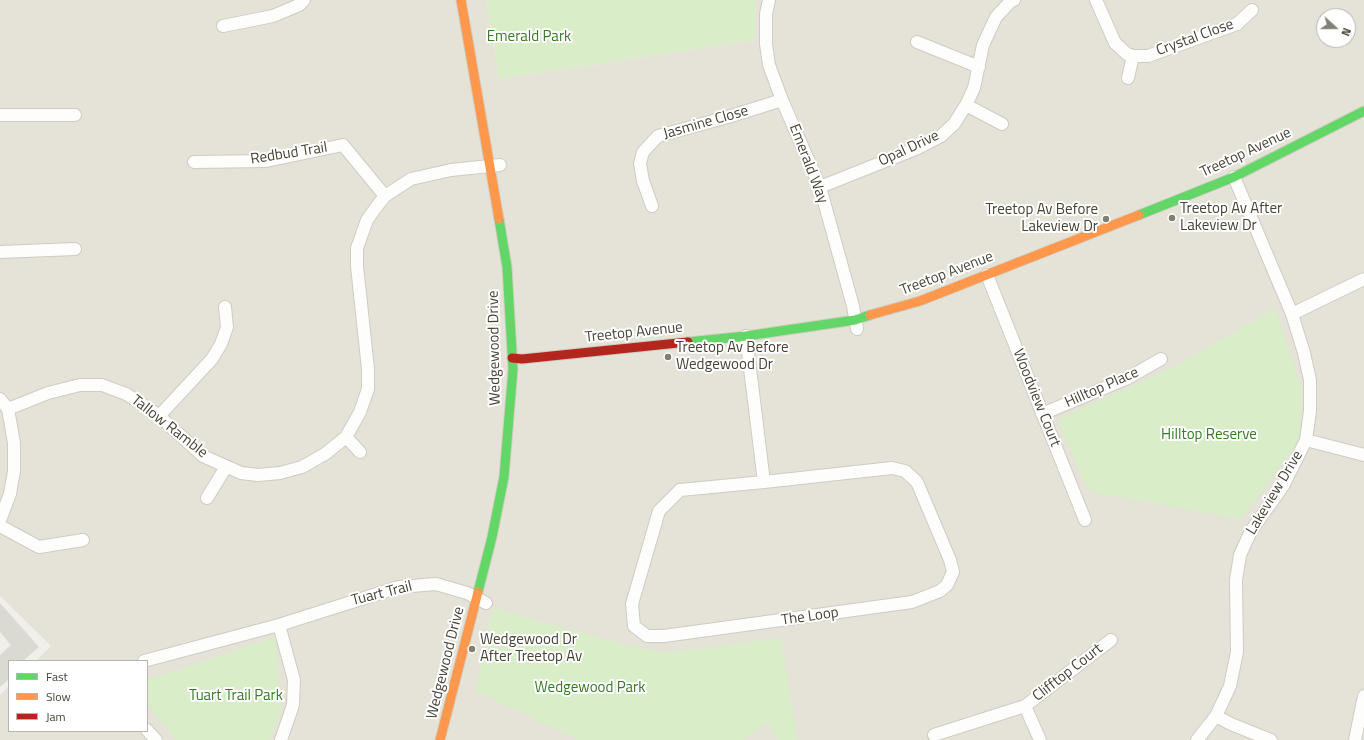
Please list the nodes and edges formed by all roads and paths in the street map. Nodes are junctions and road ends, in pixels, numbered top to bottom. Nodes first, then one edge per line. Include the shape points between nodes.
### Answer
1 (304, 0) edge
2 (461, 0) edge
3 (769, 0) edge
4 (1014, 0) edge
5 (1096, 0) edge
6 (1252, 10) dead end
7 (224, 26) dead end
8 (917, 42) dead end
9 (1133, 56) junction
10 (978, 68) junction
11 (1128, 78) dead end
12 (782, 100) junction
13 (966, 105) junction
14 (1364, 111) edge
15 (0, 115) edge
16 (75, 115) dead end
17 (1364, 122) edge
18 (1002, 124) dead end
19 (1286, 161) dead end
20 (194, 162) dead end
21 (497, 166) junction
22 (1239, 182) junction
23 (820, 187) junction
24 (385, 196) junction
25 (652, 206) dead end
26 (75, 249) dead end
27 (0, 252) edge
28 (1027, 269) dead end
29 (1364, 279) edge
30 (989, 282) junction
31 (226, 307) dead end
32 (923, 310) dead end
33 (519, 312) dead end
34 (1292, 314) junction
35 (856, 324) junction
36 (746, 340) junction
37 (512, 358) junction
38 (1161, 359) dead end
39 (522, 360) junction
40 (568, 364) dead end
41 (513, 369) junction
42 (0, 399) edge
43 (8, 409) junction
44 (1042, 414) junction
45 (159, 416) junction
46 (346, 437) junction
47 (1306, 440) junction
48 (360, 452) dead end
49 (1364, 456) edge
50 (515, 465) dead end
51 (226, 467) junction
52 (764, 482) junction
53 (207, 498) dead end
54 (508, 508) dead end
55 (0, 520) edge
56 (1085, 520) dead end
57 (0, 526) edge
58 (83, 540) dead end
59 (483, 601) junction
60 (279, 625) junction
61 (1111, 640) dead end
62 (148, 660) edge
63 (1364, 696) edge
64 (1025, 706) junction
65 (1216, 716) junction
66 (148, 731) edge
67 (934, 736) dead end
68 (156, 740) edge
69 (281, 740) edge
70 (440, 740) edge
71 (1040, 740) edge
72 (1197, 740) edge
73 (1271, 740) edge
74 (1355, 740) edge

1 - 7 street via 299,5 273,16
2 - 21 main road, Wedgewood Drive
3 - 12 street, Emerald Way via 766,14 766,44 769,65
4 - 10 street, Opal Drive via 996,17 983,45
5 - 9 street via 1115,43
6 - 9 street, Crystal Close via 1237,24 1148,56
8 - 10 street
9 - 11 street
10 - 13 street, Opal Drive via 974,88
12 - 23 street, Emerald Way
12 - 25 street, Jasmine Close via 658,136 643,152 640,163
13 - 18 street
13 - 23 street, Opal Drive via 954,124 941,136 918,148
14 - 22 main road, Treetop Avenue
15 - 16 street
17 - 19 main road, Treetop Avenue
20 - 24 street, Redbud Trail via 266,162 343,145
21 - 24 street, Tallow Ramble via 451,170 412,179
21 - 37 main road, Wedgewood Drive via 507,267
22 - 28 main road, Treetop Avenue
22 - 30 main road, Treetop Avenue
22 - 34 street, Lakeview Drive
23 - 35 street, Emerald Way
24 - 46 street, Tallow Ramble via 368,220 357,248 368,390 360,412
26 - 27 street
29 - 34 street
30 - 35 main road, Treetop Avenue via 920,301
30 - 44 street, Woodview Court
31 - 45 street via 227,327 212,359
32 - 35 main road, Treetop Avenue
33 - 39 main road, Wedgewood Drive
34 - 47 street, Lakeview Drive via 1310,380 1310,411
35 - 36 main road, Treetop Avenue
36 - 39 main road, Treetop Avenue
36 - 40 main road, Treetop Avenue
36 - 52 street
37 - 39 main road, Treetop Avenue
37 - 41 main road, Wedgewood Drive
38 - 44 street, Hilltop Place via 1128,378
39 - 41 main road, Wedgewood Drive via 522,370
41 - 59 main road, Wedgewood Drive via 504,477
42 - 43 street
43 - 45 street, Tallow Ramble via 74,386 102,385 126,394
43 - 55 street via 14,443 14,472 10,494
44 - 56 street, Woodview Court
45 - 51 street, Tallow Ramble via 203,456
46 - 48 street
46 - 51 street, Tallow Ramble via 325,454 302,466 280,473 258,475 241,473
47 - 49 street
47 - 65 street, Lakeview Drive via 1283,486 1251,531 1240,555 1236,580 1237,652 1230,686
50 - 54 main road
51 - 53 street
52 - 52 street, The Loop via 680,490 660,511 632,604 634,626 647,636 664,636 912,602 940,592 948,585 953,572 950,560 917,482 905,471 892,468
57 - 58 street via 39,547
59 - 60 street, Tuart Trail via 436,584 399,587
59 - 70 main road, Wedgewood Drive
60 - 62 street, Tuart Trail
60 - 69 street via 294,680 293,705
61 - 64 street, Clifftop Court
63 - 74 street
64 - 67 street, Clifftop Court
64 - 71 street, Clifftop Court
65 - 72 street, Lakeview Drive
65 - 73 street
66 - 68 street

